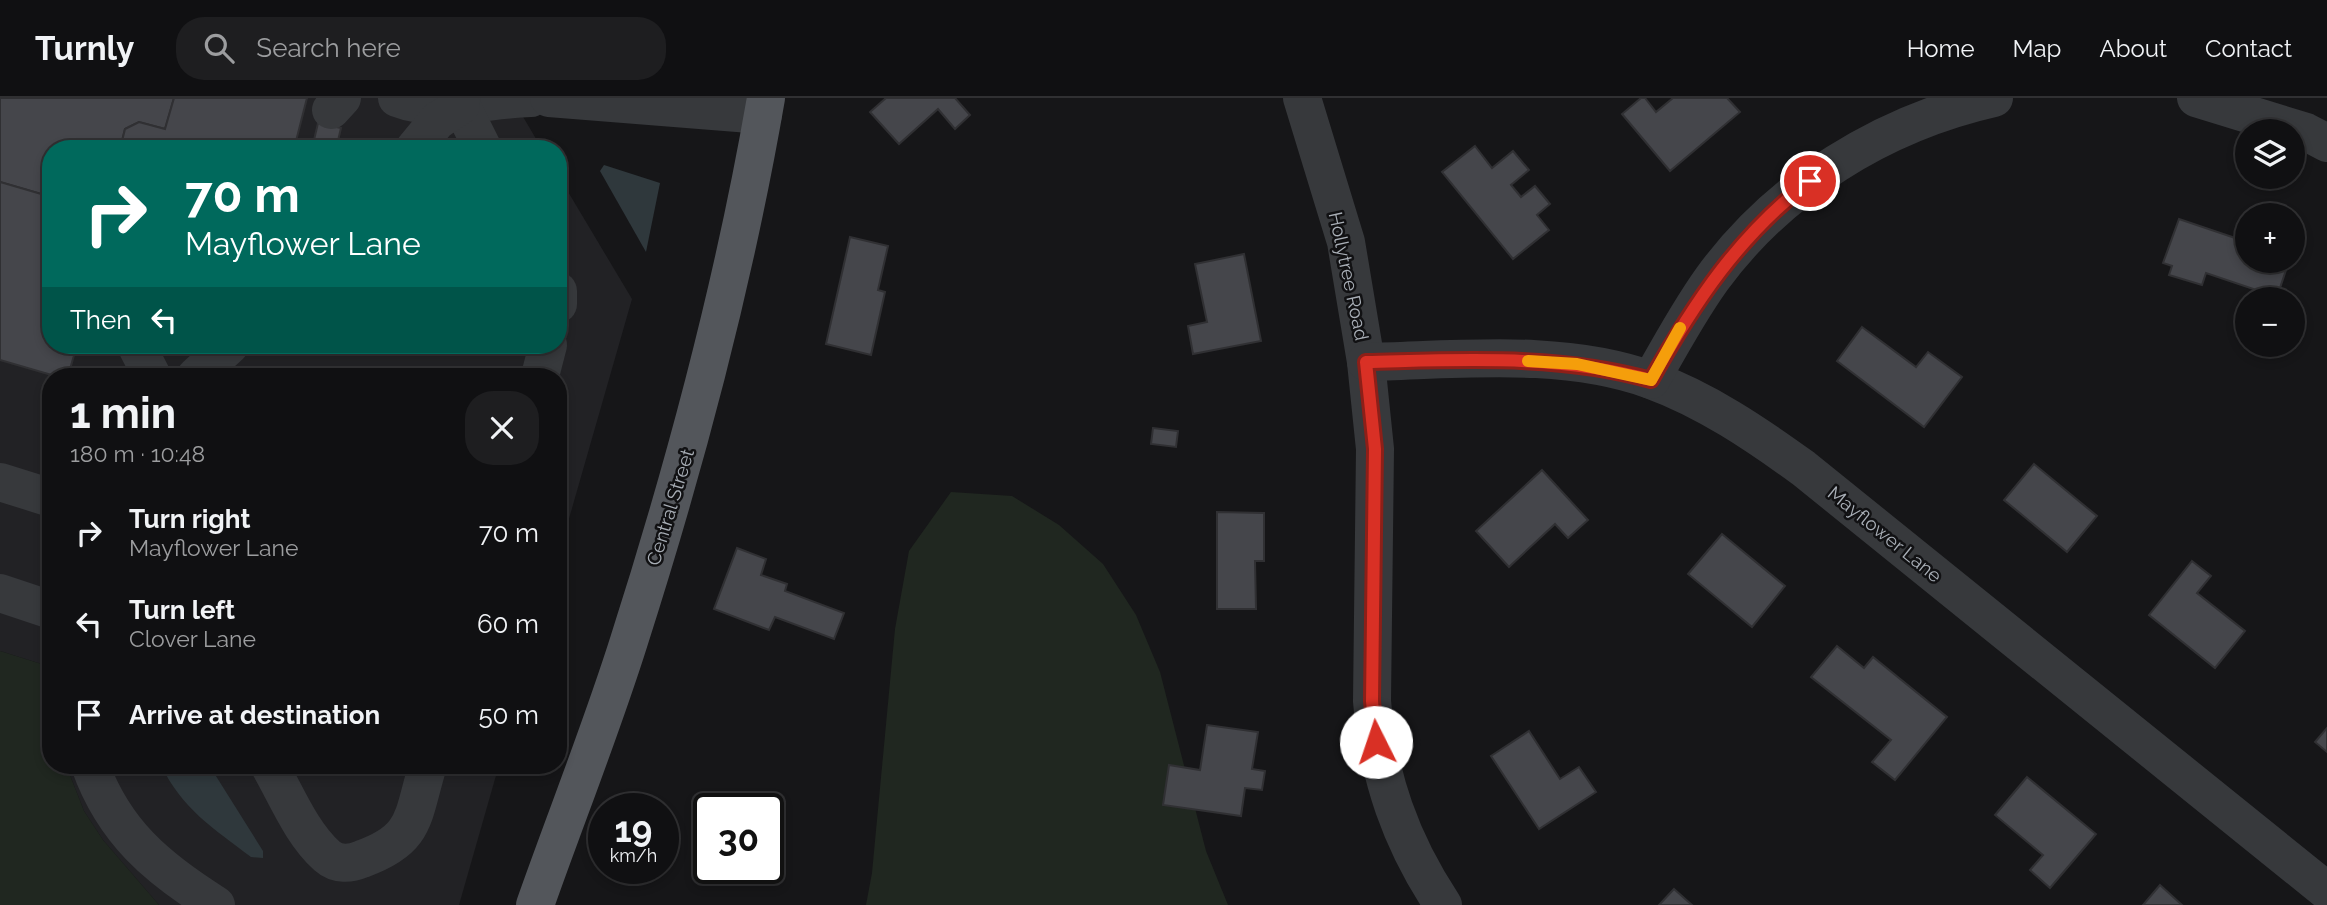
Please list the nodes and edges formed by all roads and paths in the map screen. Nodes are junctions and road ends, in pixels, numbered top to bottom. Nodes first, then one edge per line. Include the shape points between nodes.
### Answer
1 (397, 98) edge
2 (531, 98) edge
3 (549, 98) edge
4 (1302, 98) edge
5 (1994, 98) edge
6 (2196, 98) edge
7 (461, 102) edge
8 (764, 107) edge
9 (421, 140) edge
10 (479, 140) edge
11 (2327, 143) edge
12 (220, 354) edge
13 (1366, 362) junction
14 (205, 368) edge
15 (1651, 380) junction
16 (0, 482) edge
17 (42, 495) edge
18 (0, 593) edge
19 (42, 607) edge
20 (93, 774) edge
21 (274, 774) edge
22 (425, 774) edge
23 (549, 887) edge
24 (2327, 891) edge
25 (216, 905) edge
26 (535, 905) edge
27 (1443, 905) edge

1 - 7 street
2 - 7 street
3 - 8 street
4 - 13 street, Hollytree Road via 1346,242
5 - 15 street via 1895,131 1826,169 1794,193 1764,219 1712,279
6 - 11 street via 2281,123
7 - 9 street
7 - 10 street
8 - 23 main road, Central Street via 731,282 686,454
12 - 14 street
13 - 15 street, Mayflower Lane via 1539,361 1616,370
13 - 27 street, Hollytree Road via 1375,449 1372,701 1376,742 1401,830
15 - 24 street, Mayflower Lane via 1754,433 1803,468
16 - 17 street
18 - 19 street
20 - 25 street via 128,836 185,886
21 - 22 street via 314,842 329,858 347,863 399,842
23 - 26 main road, Central Street

